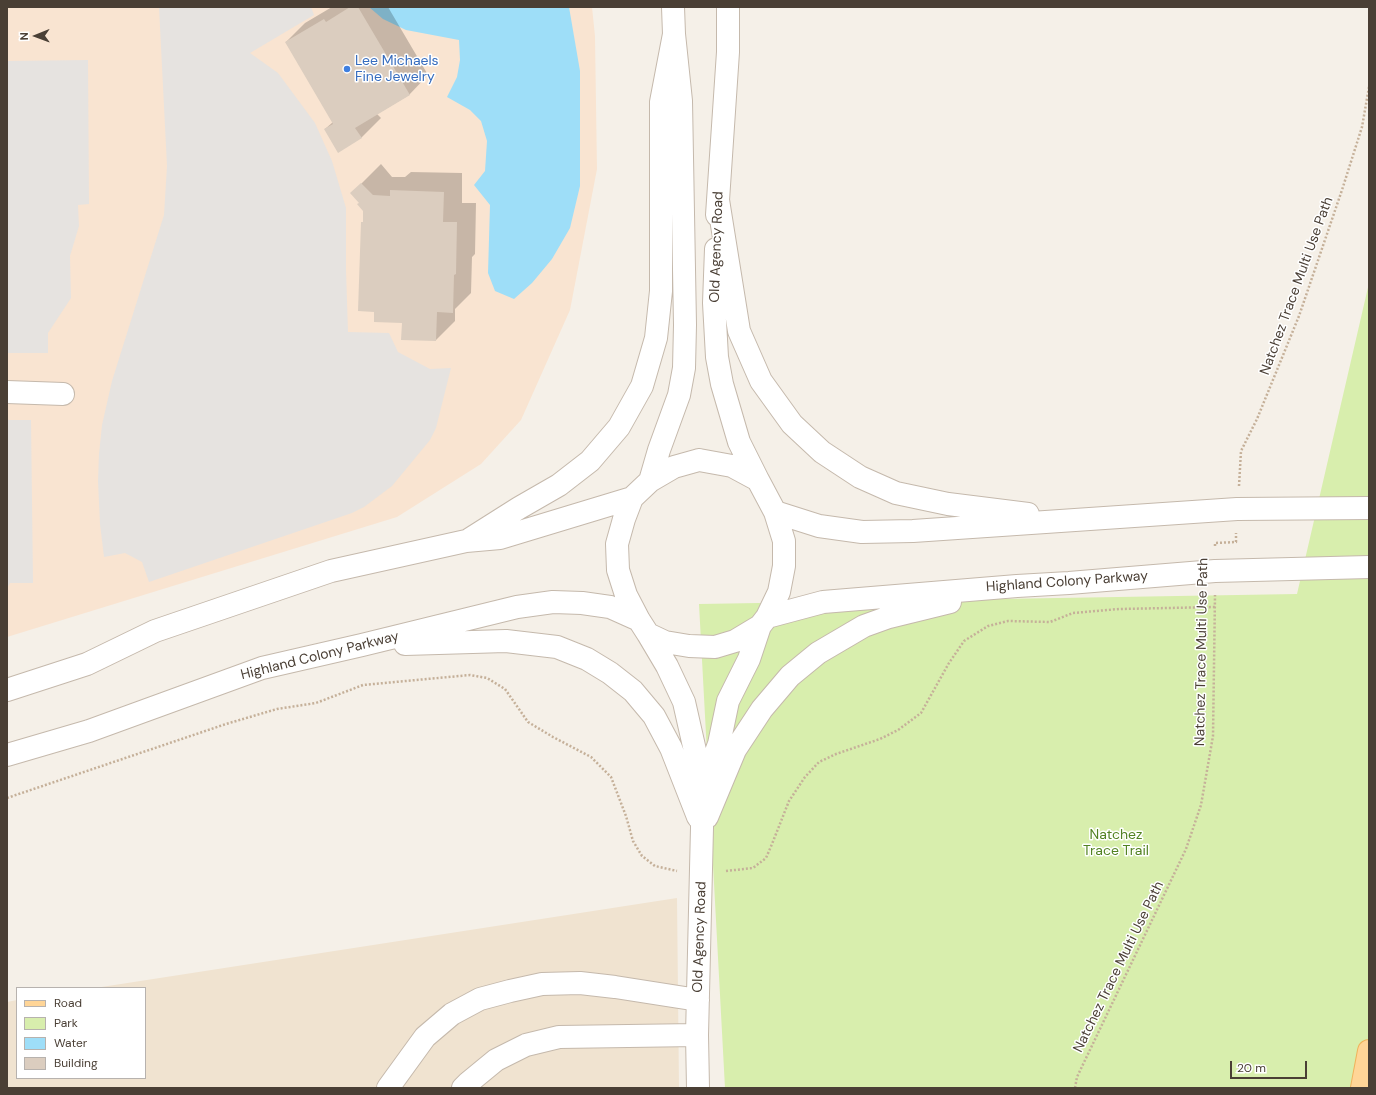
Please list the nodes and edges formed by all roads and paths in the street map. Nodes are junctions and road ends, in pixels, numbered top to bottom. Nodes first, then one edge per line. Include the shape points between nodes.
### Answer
1 (674, 7) edge
2 (728, 7) edge
3 (674, 34) junction
4 (1369, 87) edge
5 (718, 200) junction
6 (7, 392) edge
7 (63, 394) dead end
8 (758, 480) junction
9 (650, 481) junction
10 (632, 498) junction
11 (1369, 508) edge
12 (1237, 509) junction
13 (775, 512) junction
14 (1081, 520) junction
15 (466, 541) junction
16 (1369, 567) edge
17 (1215, 571) junction
18 (1017, 586) junction
19 (1215, 607) junction
20 (764, 622) junction
21 (644, 627) junction
22 (362, 645) junction
23 (7, 690) edge
24 (7, 755) edge
25 (703, 786) junction
26 (7, 798) edge
27 (702, 829) junction
28 (702, 872) junction
29 (698, 1000) junction
30 (697, 1035) junction
31 (1369, 1051) edge
32 (388, 1088) edge
33 (463, 1088) edge
34 (698, 1088) edge
35 (1075, 1088) edge
36 (1362, 1088) edge

1 - 3 street
2 - 5 street, Old Agency Road via 728,52
3 - 9 street via 681,101 684,368 679,395 658,450
3 - 15 street via 661,102 661,291 656,338 642,386 619,427 590,461 559,485
4 - 12 path, Natchez Trace Multi Use Path via 1362,127 1300,316 1241,451
5 - 8 street, Old Agency Road via 714,303 717,357 739,442
5 - 14 street via 739,332 761,381 792,424 822,452 860,477 896,493 948,504
6 - 7 street
8 - 9 street via 732,466 699,460 674,467
8 - 13 street, Old Agency Road
9 - 10 street
10 - 15 street via 500,538
10 - 21 street, Old Agency Road via 617,544 618,570 626,595
11 - 12 street
12 - 14 street
12 - 17 path, Natchez Trace Multi Use Path via 1236,542 1215,544
13 - 14 street via 819,526 862,532
13 - 20 street, Old Agency Road via 784,541 784,566 779,592
15 - 23 street via 331,571 155,631 87,664
16 - 17 street, Highland Colony Parkway
17 - 18 street, Highland Colony Parkway
17 - 19 path, Natchez Trace Multi Use Path
18 - 20 street, Highland Colony Parkway via 823,602
18 - 27 street via 889,617 864,626 818,654 790,676 762,709 735,750
19 - 28 path via 1119,608 1073,613 1050,622 1008,621 988,626 964,641 921,713 898,730 880,739 819,762 805,777 789,802 766,858 753,868
19 - 35 path, Natchez Trace Multi Use Path via 1213,736 1201,805 1186,849 1077,1077
20 - 21 street, Highland Colony Parkway via 735,641 715,647 665,642
20 - 25 street, Old Agency Road via 728,701 719,744
21 - 22 street, Highland Colony Parkway via 610,606 553,602 517,607
21 - 25 street, Old Agency Road via 668,666 684,702
22 - 24 street, Highland Colony Parkway via 262,668 89,731
22 - 27 street via 506,641 557,648 587,659 633,691 654,716 672,748
25 - 27 street, Old Agency Road
26 - 28 path via 226,724 277,709 316,703 363,685 470,675 487,678 505,689 528,722 591,757 611,777 633,841 642,856 656,866
27 - 28 street, Old Agency Road
28 - 29 street, Old Agency Road
29 - 30 street, Old Agency Road
29 - 32 street via 580,982 542,984 480,999 452,1014 425,1037
30 - 33 street via 559,1037 526,1045 496,1060
30 - 34 street, Old Agency Road
31 - 36 main road

